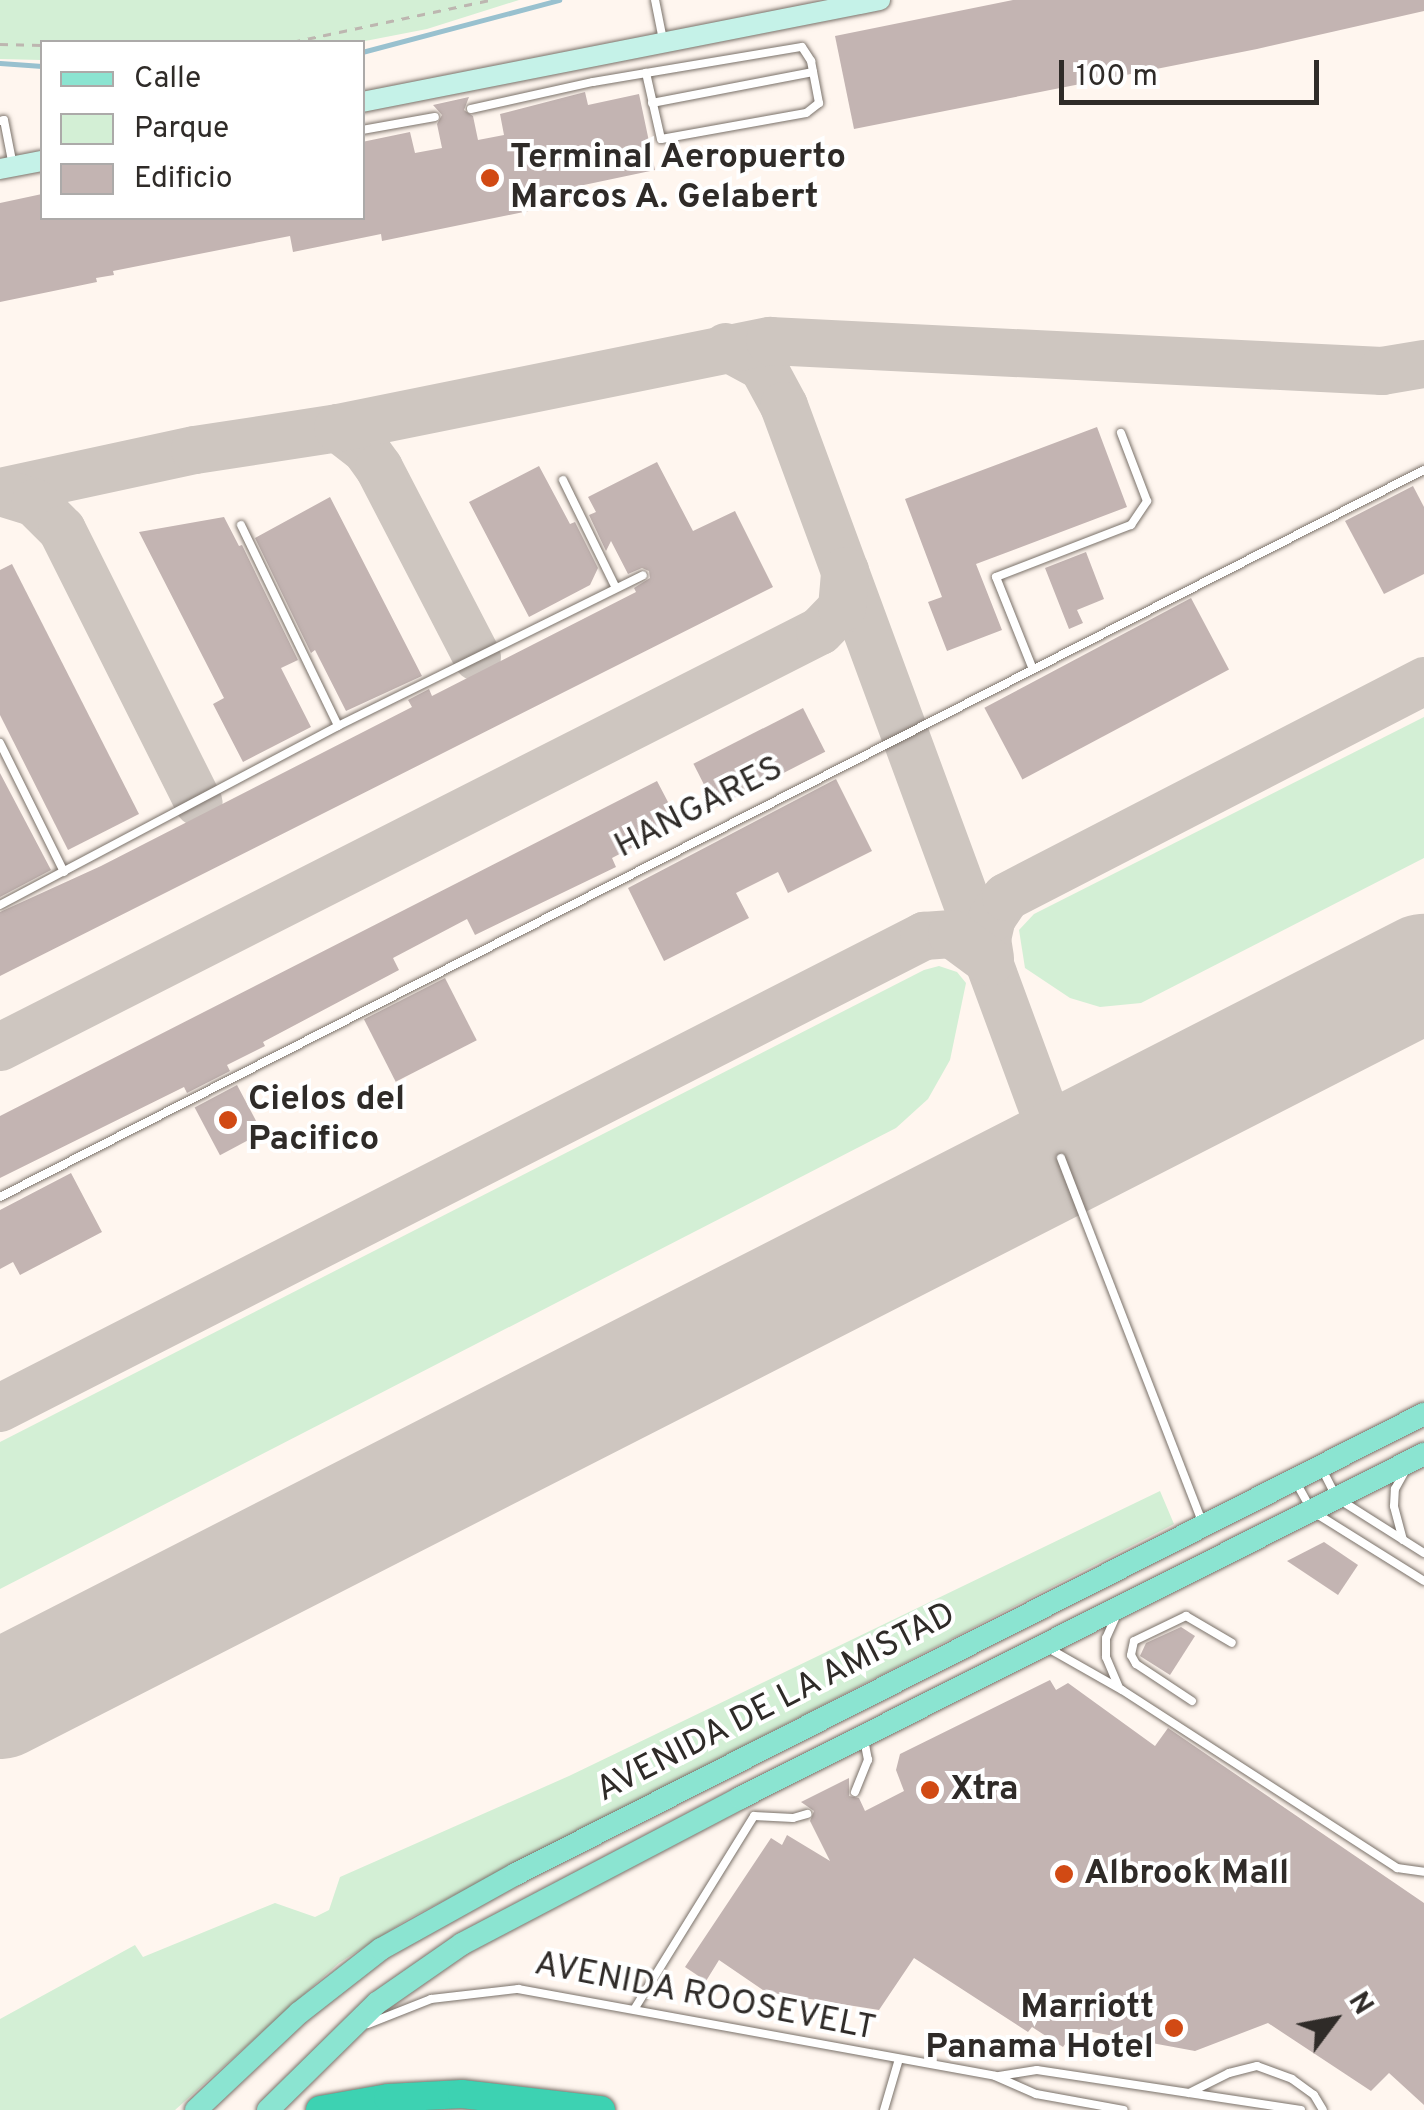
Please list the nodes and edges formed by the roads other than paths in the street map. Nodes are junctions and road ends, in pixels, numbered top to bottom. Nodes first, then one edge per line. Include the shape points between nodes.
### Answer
1 (655, 0) edge
2 (880, 0) edge
3 (664, 44) junction
4 (589, 58) junction
5 (813, 72) junction
6 (646, 73) junction
7 (593, 82) junction
8 (365, 101) edge
9 (652, 102) junction
10 (471, 109) dead end
11 (436, 117) dead end
12 (0, 121) edge
13 (365, 129) edge
14 (40, 161) edge
15 (6, 168) edge
16 (1121, 433) dead end
17 (1424, 470) edge
18 (563, 480) dead end
19 (240, 525) dead end
20 (643, 575) dead end
21 (615, 586) junction
22 (1032, 667) junction
23 (338, 726) junction
24 (0, 743) edge
25 (64, 872) junction
26 (0, 904) edge
27 (1061, 1158) dead end
28 (0, 1197) edge
29 (1424, 1414) edge
30 (1418, 1457) edge
31 (1320, 1466) junction
32 (1294, 1480) junction
33 (1337, 1498) junction
34 (1312, 1512) junction
35 (1204, 1526) junction
36 (1403, 1540) junction
37 (1424, 1552) edge
38 (1424, 1580) edge
39 (1123, 1606) junction
40 (1232, 1643) dead end
41 (1042, 1645) junction
42 (1122, 1690) junction
43 (1192, 1701) dead end
44 (863, 1736) junction
45 (855, 1792) dead end
46 (747, 1807) junction
47 (807, 1814) dead end
48 (1424, 1872) edge
49 (635, 2008) junction
50 (338, 2038) junction
51 (898, 2062) junction
52 (995, 2076) junction
53 (1189, 2093) junction
54 (196, 2110) edge
55 (268, 2110) edge
56 (320, 2110) edge
57 (601, 2110) edge
58 (884, 2110) edge
59 (1124, 2110) edge
60 (1301, 2110) edge
61 (1323, 2110) edge

1 - 3 lane
2 - 3 main road
3 - 4 main road
4 - 7 lane
4 - 8 main road
5 - 6 lane via 802,47
5 - 9 lane
5 - 9 lane via 819,103 806,112 667,140 658,134
6 - 7 lane
6 - 9 lane
7 - 10 lane
11 - 13 lane
12 - 15 lane
14 - 15 main road
16 - 22 lane via 1146,501 1131,526 996,576
17 - 22 lane, HANGARES
18 - 21 lane
19 - 23 lane
20 - 21 lane
21 - 23 lane
22 - 28 lane, HANGARES
23 - 25 lane
24 - 25 lane
25 - 26 lane
27 - 35 lane
29 - 31 main road, AVENIDA DE LA AMISTAD
30 - 33 main road, AVENIDA DE LA AMISTAD
30 - 36 lane via 1395,1490
31 - 32 main road, AVENIDA DE LA AMISTAD
31 - 33 lane
32 - 34 lane
32 - 35 main road, AVENIDA DE LA AMISTAD
33 - 34 main road, AVENIDA DE LA AMISTAD
33 - 36 lane
34 - 38 lane
34 - 39 main road, AVENIDA DE LA AMISTAD
35 - 54 main road, AVENIDA DE LA AMISTAD via 381,1949 298,2013
36 - 37 lane
39 - 41 main road, AVENIDA DE LA AMISTAD
39 - 42 lane via 1106,1638 1111,1675
40 - 43 lane via 1186,1616 1134,1642 1136,1664
41 - 42 lane
41 - 44 main road, AVENIDA DE LA AMISTAD
42 - 48 lane via 1398,1868
44 - 45 lane via 868,1760
44 - 46 main road, AVENIDA DE LA AMISTAD
46 - 47 lane via 793,1818
46 - 49 lane
46 - 50 main road, AVENIDA DE LA AMISTAD via 522,1914 414,1975
49 - 50 lane, AVENIDA ROOSEVELT via 518,1990 431,1999
49 - 51 lane, AVENIDA ROOSEVELT
50 - 55 main road, AVENIDA DE LA AMISTAD
51 - 52 lane, AVENIDA ROOSEVELT
51 - 58 lane
52 - 53 lane via 1036,2070
52 - 59 lane, AVENIDA ROOSEVELT via 1036,2094
53 - 60 lane
53 - 61 lane via 1258,2066 1292,2078
56 - 57 highway via 462,2094

